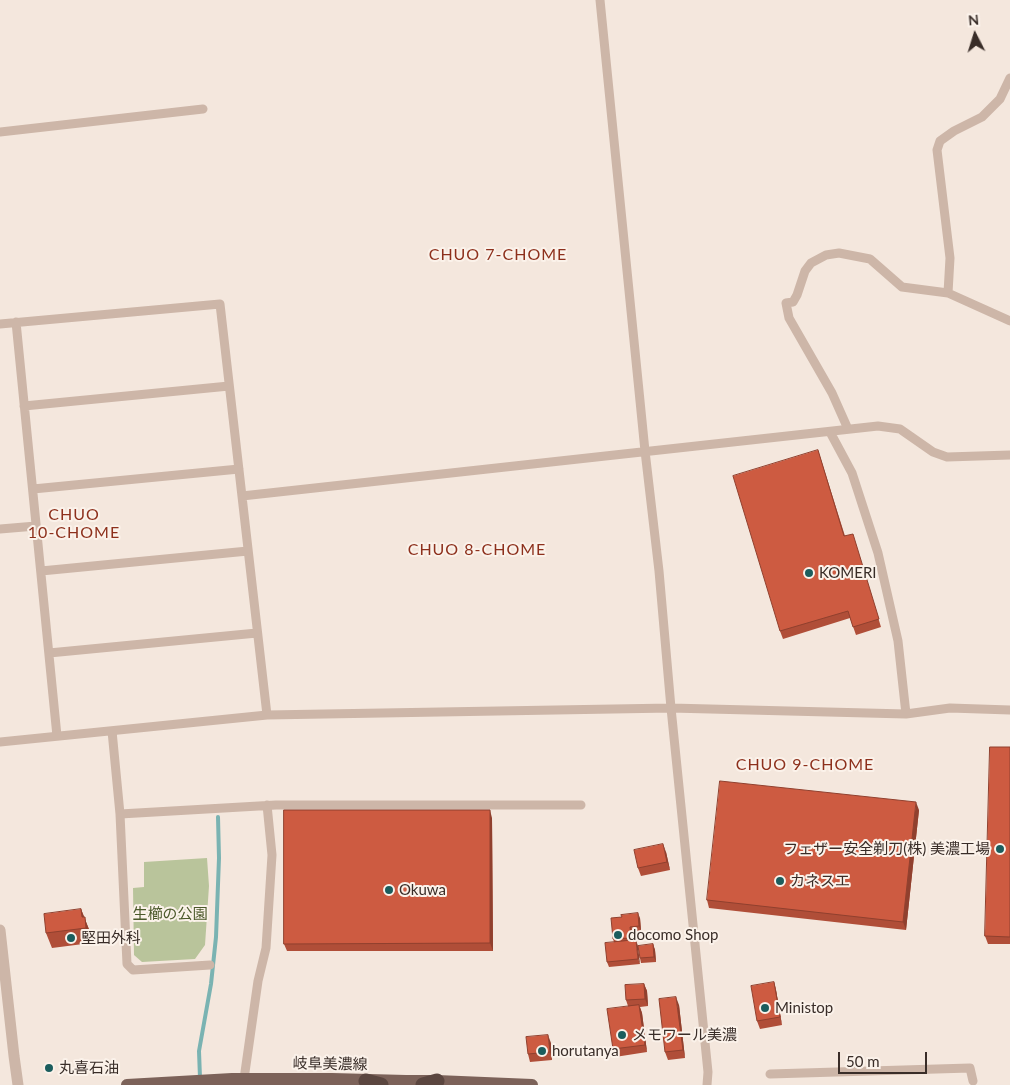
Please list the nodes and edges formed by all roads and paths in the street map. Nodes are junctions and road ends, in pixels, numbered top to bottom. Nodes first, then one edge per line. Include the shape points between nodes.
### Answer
1 (600, 0) edge
2 (1010, 78) edge
3 (203, 109) dead end
4 (0, 132) edge
5 (948, 293) junction
6 (1010, 321) edge
7 (16, 322) junction
8 (0, 324) edge
9 (229, 386) junction
10 (24, 406) junction
11 (848, 429) junction
12 (830, 432) junction
13 (645, 451) junction
14 (1010, 455) edge
15 (239, 469) junction
16 (32, 489) junction
17 (242, 496) junction
18 (36, 526) junction
19 (0, 529) edge
20 (248, 550) junction
21 (41, 571) junction
22 (258, 633) junction
23 (49, 653) junction
24 (671, 708) junction
25 (1010, 710) edge
26 (906, 714) junction
27 (267, 715) junction
28 (112, 731) junction
29 (57, 736) junction
30 (0, 742) edge
31 (267, 805) junction
32 (580, 805) dead end
33 (120, 814) junction
34 (0, 930) edge
35 (210, 965) dead end
36 (770, 1074) dead end
37 (244, 1079) junction
38 (366, 1081) junction
39 (973, 1081) dead end
40 (430, 1083) edge
41 (18, 1085) edge
42 (127, 1085) edge
43 (381, 1085) edge
44 (532, 1085) edge
45 (707, 1085) edge

1 - 13 street
2 - 5 street via 1000,100 982,116 940,141 938,150 950,258
3 - 4 street
5 - 6 street
5 - 11 street via 902,287 870,259 839,252 811,263 804,271 797,295 793,302 786,303 789,318 832,393
7 - 8 street
7 - 9 street via 220,304
7 - 10 street
9 - 10 street
9 - 15 street
10 - 16 street
11 - 12 street
11 - 14 street via 878,426 900,429 933,452 947,457
12 - 13 street
12 - 26 street via 852,473 878,553 898,641
13 - 17 street
13 - 24 street
15 - 16 street
15 - 17 street
16 - 18 street
17 - 20 street
18 - 19 street
18 - 21 street
20 - 21 street
20 - 22 street
21 - 23 street
22 - 23 street
22 - 27 street
23 - 29 street
24 - 26 street
24 - 27 street
24 - 45 street
25 - 26 street via 950,708
27 - 28 street
28 - 29 street
28 - 33 street
29 - 30 street
31 - 32 street
31 - 33 street
31 - 37 street via 272,855 266,948
33 - 35 street via 127,964 133,970
34 - 41 street
36 - 39 street via 970,1068
37 - 38 main road, 岐阜美濃線
37 - 42 main road, 岐阜美濃線
38 - 40 main road, 岐阜美濃線
38 - 43 highway
40 - 44 main road, 岐阜美濃線

